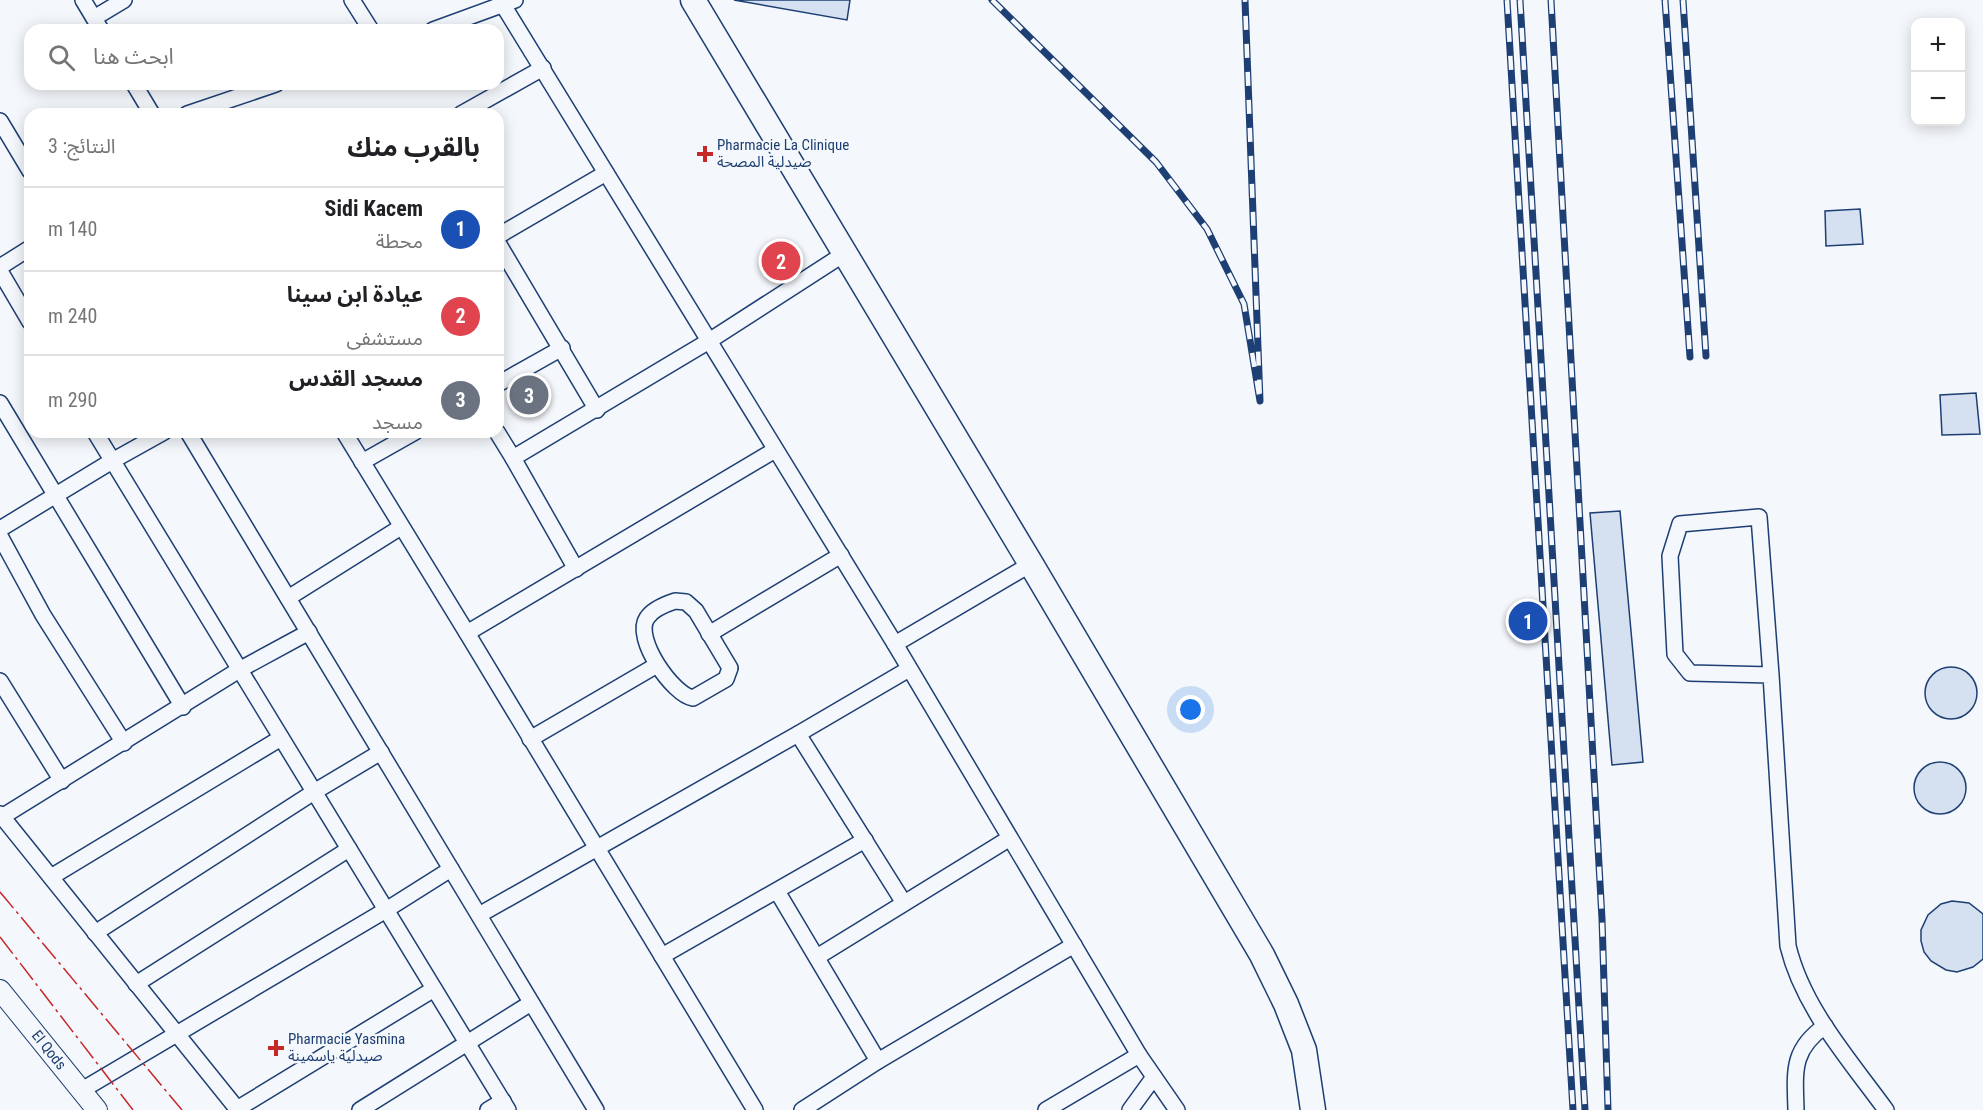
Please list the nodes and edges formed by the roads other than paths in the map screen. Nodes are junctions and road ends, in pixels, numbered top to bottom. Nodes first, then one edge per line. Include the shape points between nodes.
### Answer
1 (83, 0) edge
2 (124, 0) edge
3 (352, 0) edge
4 (693, 0) edge
5 (506, 2) edge
6 (98, 24) edge
7 (367, 24) edge
8 (449, 24) edge
9 (543, 68) junction
10 (138, 90) edge
11 (258, 90) edge
12 (148, 108) edge
13 (205, 108) edge
14 (473, 108) edge
15 (0, 121) edge
16 (24, 159) edge
17 (606, 173) junction
18 (504, 232) edge
19 (24, 252) edge
20 (504, 253) edge
21 (844, 254) junction
22 (0, 269) edge
23 (24, 311) edge
24 (709, 341) junction
25 (562, 348) junction
26 (504, 381) edge
27 (0, 403) edge
28 (597, 410) junction
29 (98, 438) edge
30 (153, 438) edge
31 (192, 438) edge
32 (348, 438) edge
33 (404, 438) edge
34 (501, 438) edge
35 (775, 450) junction
36 (513, 458) junction
37 (112, 461) junction
38 (362, 462) junction
39 (56, 494) junction
40 (401, 527) junction
41 (0, 529) edge
42 (0, 536) edge
43 (841, 555) junction
44 (1032, 564) junction
45 (576, 569) junction
46 (288, 598) junction
47 (309, 632) junction
48 (467, 633) junction
49 (709, 634) junction
50 (895, 644) junction
51 (657, 665) junction
52 (909, 669) junction
53 (239, 670) junction
54 (1771, 675) junction
55 (0, 681) edge
56 (183, 707) junction
57 (798, 734) junction
58 (281, 738) junction
59 (530, 739) junction
60 (124, 743) junction
61 (381, 752) junction
62 (62, 781) junction
63 (314, 792) junction
64 (1, 816) edge
65 (1010, 838) junction
66 (865, 840) junction
67 (597, 848) junction
68 (349, 849) junction
69 (451, 869) junction
70 (51, 877) junction
71 (777, 891) junction
72 (904, 903) junction
73 (386, 910) junction
74 (479, 915) junction
75 (95, 933) junction
76 (1074, 945) junction
77 (662, 956) junction
78 (817, 957) junction
79 (136, 984) junction
80 (434, 989) junction
81 (0, 990) edge
82 (531, 1003) junction
83 (1825, 1026) junction
84 (176, 1035) junction
85 (468, 1044) junction
86 (1139, 1055) junction
87 (878, 1061) junction
88 (1154, 1077) junction
89 (82, 1090) junction
90 (1309, 1105) edge
91 (506, 1106) edge
92 (97, 1110) edge
93 (237, 1110) edge
94 (360, 1110) edge
95 (488, 1110) edge
96 (596, 1110) edge
97 (755, 1110) edge
98 (802, 1110) edge
99 (1046, 1110) edge
100 (1130, 1110) edge
101 (1177, 1110) edge
102 (1796, 1110) edge
103 (1886, 1110) edge

1 - 6 street
2 - 6 street
3 - 7 street
4 - 21 main road
5 - 8 street
5 - 9 street
9 - 14 street
9 - 17 street
10 - 12 street
11 - 13 street
15 - 16 street
17 - 18 street
17 - 24 street
19 - 22 street
20 - 25 street
21 - 24 street
21 - 44 main road
22 - 23 street
24 - 28 street
24 - 35 street
25 - 26 street
25 - 28 street
27 - 39 street
28 - 36 street
29 - 37 street
30 - 37 street
31 - 46 street
32 - 38 street
33 - 38 street
34 - 36 street
35 - 43 street
35 - 45 street
36 - 45 street
37 - 39 street
37 - 53 street
38 - 40 street
39 - 41 street
39 - 56 street
40 - 46 street
40 - 48 street
42 - 60 street via 43,615
43 - 49 street
43 - 50 street
44 - 50 street
44 - 90 main road via 1270,971 1304,1050
45 - 48 street
46 - 47 street
47 - 53 street
47 - 61 street
48 - 59 street
49 - 51 street via 689,604 666,604 649,616 644,626 645,641
49 - 51 street via 730,670 726,679 697,696 687,697
50 - 52 street
51 - 59 street
52 - 57 street
52 - 65 street
53 - 56 street
53 - 58 street
54 - 54 street via 1690,673 1675,654 1670,556 1680,524 1759,517
54 - 83 street via 1788,946 1802,986
55 - 62 street
56 - 60 street
57 - 66 street
57 - 67 street
58 - 63 street
58 - 70 street
59 - 67 street
60 - 62 street
61 - 63 street
61 - 69 street
62 - 64 street
63 - 68 street
63 - 75 street
64 - 70 street
65 - 72 street
65 - 76 street
66 - 71 street
66 - 72 street
67 - 74 street
67 - 77 street
68 - 73 street
68 - 79 street
69 - 73 street
69 - 74 street
70 - 75 street
71 - 77 street
71 - 78 street
72 - 78 street
73 - 80 street
73 - 84 street
74 - 82 street
75 - 79 street
76 - 86 street
76 - 87 street
77 - 97 street
78 - 87 street
79 - 84 street
80 - 85 street
80 - 93 street
81 - 89 street, El Qods
82 - 85 street
82 - 96 street
83 - 102 street via 1810,1037 1798,1059
83 - 103 street
84 - 89 street
84 - 93 street
85 - 91 street
85 - 94 street
86 - 88 street
86 - 99 street
87 - 98 street
88 - 100 street
88 - 101 street
89 - 92 street, El Qods
91 - 95 street

